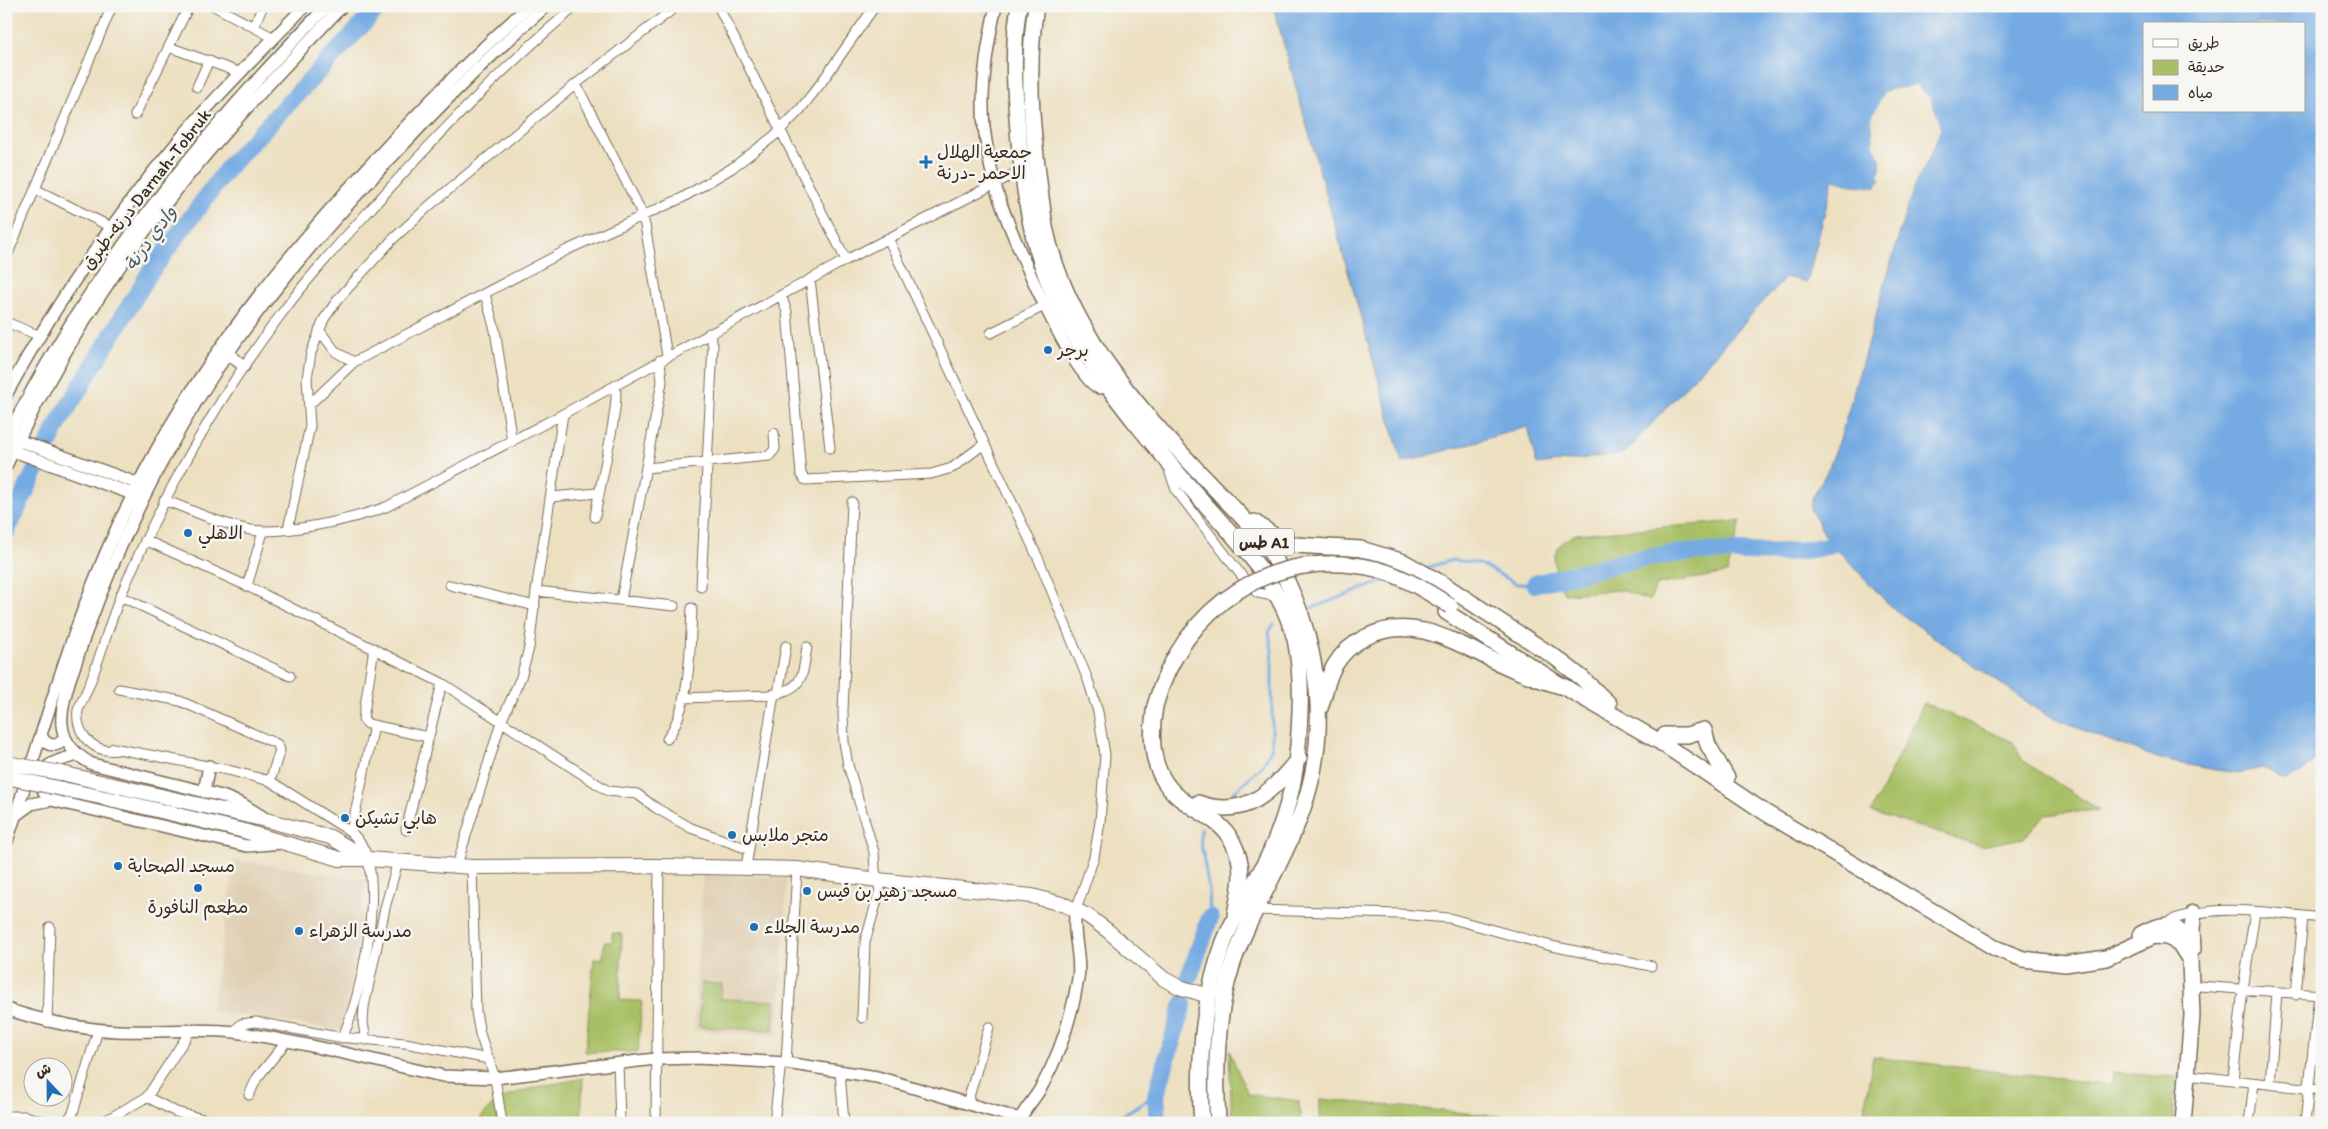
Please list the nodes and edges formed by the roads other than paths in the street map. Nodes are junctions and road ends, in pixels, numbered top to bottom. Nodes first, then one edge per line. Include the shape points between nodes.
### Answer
1 (112, 6) edge
2 (189, 6) edge
3 (214, 6) edge
4 (263, 6) edge
5 (305, 6) edge
6 (327, 6) edge
7 (342, 6) edge
8 (529, 6) edge
9 (546, 6) edge
10 (576, 6) edge
11 (677, 6) edge
12 (718, 6) edge
13 (875, 6) edge
14 (996, 6) edge
15 (1019, 6) edge
16 (1036, 6) edge
17 (254, 27) junction
18 (274, 38) junction
19 (169, 47) junction
20 (209, 60) junction
21 (241, 73) junction
22 (576, 84) junction
23 (197, 87) dead end
24 (135, 115) dead end
25 (198, 120) junction
26 (214, 130) junction
27 (780, 130) junction
28 (1022, 170) junction
29 (995, 183) junction
30 (35, 189) junction
31 (642, 216) junction
32 (111, 227) junction
33 (888, 238) junction
34 (6, 258) edge
35 (846, 260) junction
36 (810, 279) junction
37 (485, 294) junction
38 (781, 295) junction
39 (1046, 305) junction
40 (6, 322) edge
41 (319, 330) junction
42 (709, 333) junction
43 (990, 333) dead end
44 (40, 336) junction
45 (228, 354) junction
46 (663, 358) junction
47 (354, 362) junction
48 (244, 366) junction
49 (10, 378) edge
50 (615, 386) junction
51 (1108, 387) junction
52 (6, 395) edge
53 (309, 405) junction
54 (563, 414) junction
55 (774, 433) dead end
56 (512, 442) junction
57 (984, 444) junction
58 (15, 445) edge
59 (830, 448) dead end
60 (708, 462) junction
61 (6, 466) edge
62 (646, 468) junction
63 (131, 487) junction
64 (147, 493) junction
65 (598, 493) junction
66 (550, 497) junction
67 (164, 500) junction
68 (852, 502) dead end
69 (1234, 508) junction
70 (595, 518) dead end
71 (288, 530) junction
72 (263, 532) junction
73 (145, 540) junction
74 (450, 585) dead end
75 (247, 586) junction
76 (701, 587) dead end
77 (536, 591) junction
78 (120, 596) junction
79 (621, 600) junction
80 (535, 606) junction
81 (674, 606) dead end
82 (692, 608) dead end
83 (1448, 609) junction
84 (786, 646) dead end
85 (807, 647) dead end
86 (374, 648) junction
87 (290, 676) dead end
88 (442, 683) junction
89 (1567, 688) junction
90 (119, 689) dead end
91 (776, 694) junction
92 (683, 698) junction
93 (1608, 704) junction
94 (1158, 707) junction
95 (1318, 716) junction
96 (501, 722) junction
97 (374, 726) junction
98 (42, 736) junction
99 (1665, 736) junction
100 (65, 737) junction
101 (428, 737) junction
102 (667, 740) dead end
103 (78, 755) junction
104 (1299, 758) junction
105 (6, 763) edge
106 (209, 766) junction
107 (6, 776) edge
108 (1727, 778) junction
109 (270, 781) junction
110 (204, 792) junction
111 (51, 800) junction
112 (16, 815) junction
113 (266, 820) junction
114 (406, 830) dead end
115 (351, 832) junction
116 (283, 843) junction
117 (6, 844) edge
118 (748, 849) junction
119 (368, 858) junction
120 (398, 861) junction
121 (457, 865) junction
122 (659, 866) junction
123 (472, 867) junction
124 (746, 868) junction
125 (797, 869) junction
126 (878, 880) junction
127 (1255, 910) junction
128 (2255, 912) junction
129 (1082, 913) junction
130 (2194, 913) junction
131 (2303, 916) junction
132 (2322, 918) edge
133 (1234, 920) junction
134 (50, 927) dead end
135 (2156, 930) junction
136 (2193, 951) junction
137 (1651, 966) dead end
138 (2199, 986) junction
139 (2243, 989) junction
140 (2277, 993) junction
141 (2296, 995) junction
142 (2320, 995) edge
143 (1209, 996) junction
144 (6, 1009) edge
145 (2192, 1016) junction
146 (862, 1018) dead end
147 (47, 1022) junction
148 (989, 1027) dead end
149 (98, 1030) junction
150 (191, 1030) junction
151 (234, 1032) junction
152 (342, 1038) junction
153 (366, 1040) junction
154 (287, 1041) junction
155 (2318, 1050) edge
156 (489, 1059) junction
157 (655, 1059) junction
158 (783, 1062) junction
159 (618, 1063) junction
160 (840, 1071) junction
161 (2187, 1075) junction
162 (495, 1078) junction
163 (2233, 1080) junction
164 (2254, 1083) junction
165 (2270, 1083) junction
166 (2309, 1089) junction
167 (2322, 1090) edge
168 (249, 1095) dead end
169 (147, 1097) junction
170 (967, 1104) junction
171 (6, 1116) edge
172 (620, 1121) dead end
173 (1019, 1121) edge
174 (70, 1122) edge
175 (49, 1123) edge
176 (101, 1123) edge
177 (218, 1123) edge
178 (502, 1123) edge
179 (656, 1123) edge
180 (774, 1123) edge
181 (844, 1123) edge
182 (1202, 1123) edge
183 (1218, 1123) edge
184 (2183, 1123) edge
185 (2249, 1123) edge
186 (2305, 1123) edge

1 - 30 street
2 - 19 street
3 - 17 street
4 - 17 street
5 - 18 street
6 - 26 street, درنه-طبرق Darnah-Tobruk
7 - 58 street via 235,121 153,220 74,336
8 - 63 street via 434,96 286,260 201,375
9 - 45 street via 447,98 339,213
10 - 48 street via 501,72 414,161 300,290
11 - 22 street
12 - 27 street
13 - 27 street via 816,90
14 - 29 street via 983,93 984,126
15 - 28 main road, طس A1 via 1015,77
16 - 69 main road, طس A1 via 1031,52 1032,110 1045,227 1054,262 1072,304 1111,369 1164,436
17 - 18 street
18 - 21 street
19 - 20 street
19 - 24 street
20 - 21 street
20 - 23 street
21 - 25 street
22 - 31 street via 636,196
22 - 41 street via 393,239 339,298
25 - 26 street
25 - 32 street
26 - 58 street, درنه-طبرق Darnah-Tobruk via 140,220 93,287 47,362
27 - 31 street via 718,178
27 - 35 street
28 - 29 street
28 - 51 main road, طس A1 via 1042,264 1074,333
29 - 33 street
29 - 39 street via 1010,226
30 - 32 street
30 - 34 street
31 - 37 street
31 - 46 street
32 - 44 street
33 - 35 street
33 - 57 street
35 - 36 street
36 - 38 street
36 - 59 street
37 - 47 street
37 - 56 street via 494,325
38 - 42 street
38 - 57 street via 788,312 801,474 805,480 937,473 956,465
39 - 43 street
39 - 51 street via 1083,374 1096,387
40 - 44 street
41 - 47 street via 336,352
41 - 53 street via 309,366
42 - 46 street
42 - 60 street via 714,345
44 - 49 street
45 - 48 street
45 - 64 street
46 - 50 street
46 - 62 street via 662,382
47 - 53 street
48 - 67 street
49 - 52 street
50 - 54 street
50 - 65 street via 616,401
51 - 104 main road, طس A1 via 1256,565 1278,597 1295,640 1298,659
53 - 71 street via 310,426
54 - 56 street
54 - 66 street
55 - 60 street via 775,449 769,456
56 - 71 street via 386,507
57 - 129 street via 1058,606 1088,680 1102,728 1105,769 1100,822
58 - 61 street
58 - 63 street
60 - 62 street
60 - 76 street
62 - 79 street
63 - 64 street
63 - 98 street via 93,585
64 - 100 street via 118,552 82,644 62,708 61,724
65 - 66 street
65 - 70 street
66 - 77 street
67 - 72 street via 239,527
67 - 73 street
68 - 126 street via 844,742 874,852
69 - 93 main road via 1276,537 1295,545 1361,549 1404,562 1556,658
69 - 95 main road, طس A1 via 1272,552 1299,605 1312,651
71 - 72 street
72 - 75 street
73 - 75 street
73 - 78 street
74 - 80 street
75 - 86 street
77 - 79 street
77 - 80 street
78 - 87 street
78 - 106 street via 82,698 77,716 81,732 94,746 107,751
79 - 81 street
80 - 96 street via 530,648
82 - 92 street
83 - 89 main road
83 - 93 main road
83 - 94 main road via 1403,586 1360,573 1316,572 1272,582 1230,604 1196,636 1178,663
84 - 91 street
85 - 91 street via 800,681 793,688
86 - 88 street
86 - 97 street via 362,717
88 - 96 street
88 - 101 street
89 - 95 main road via 1541,681 1432,632 1391,629 1362,639 1340,658 1334,666
89 - 135 main road via 1660,742 1766,813 2008,954 2037,962 2079,964 2106,958
90 - 109 street via 180,701 277,744 280,750
91 - 92 street
91 - 118 street
92 - 102 street
93 - 99 main road
94 - 104 main road via 1158,738 1164,768 1178,790 1200,804 1221,809 1256,800 1276,786
94 - 133 main road via 1152,747 1161,776 1179,798 1216,821 1230,839 1239,860 1240,883
95 - 127 main road, طس A1 via 1317,746 1302,811
96 - 118 street via 608,791 637,794 691,828
96 - 121 street
97 - 101 street
97 - 115 street
98 - 100 street via 46,743 53,745
98 - 112 street
99 - 108 main road
99 - 108 main road via 1704,730 1708,745
100 - 103 street
101 - 114 street
103 - 110 street via 92,764
103 - 111 street via 57,760 45,770 42,786
104 - 133 main road, طس A1 via 1293,789 1278,832
105 - 113 main road, bridge
106 - 109 street
106 - 110 street
107 - 116 main road, bridge
108 - 135 main road via 1770,808 2015,950 2051,958 2084,958
109 - 115 street
110 - 113 street via 233,800
111 - 112 street via 37,802
111 - 116 street via 247,846
112 - 117 street
113 - 119 main road via 330,837
115 - 119 street
116 - 119 main road via 333,858
118 - 124 street
119 - 120 main road
119 - 152 street via 372,920 354,1006
120 - 121 main road
120 - 153 street via 388,892 364,1007
121 - 123 main road
122 - 123 main road
122 - 124 main road
122 - 157 street
123 - 156 street via 476,1012
124 - 125 main road
125 - 126 main road
125 - 158 street
126 - 129 main road via 1032,896
126 - 146 street via 880,896 864,948
127 - 137 street via 1449,918 1551,946
127 - 183 main road, طس A1 via 1231,968 1224,997 1218,1052
128 - 130 street via 2223,909
128 - 131 street
128 - 139 street
129 - 143 main road via 1164,979
129 - 173 street via 1075,935 1079,974 1068,1024 1042,1086
130 - 135 street
130 - 136 main road
131 - 132 street
131 - 141 street
133 - 143 main road, طس A1 via 1224,942
134 - 147 street
135 - 136 main road via 2176,928
135 - 145 main road via 2174,940 2188,954
136 - 138 main road
138 - 139 street
138 - 145 main road
139 - 140 street
139 - 163 street
140 - 141 street
140 - 165 street
141 - 142 street
142 - 155 street
143 - 182 main road, طس A1 via 1202,1058
144 - 147 street
145 - 161 main road
147 - 149 street
148 - 170 street
149 - 150 street
149 - 174 street
150 - 151 street
150 - 169 street
151 - 152 street via 241,1024 256,1022
151 - 154 street
152 - 153 street
153 - 156 street via 405,1043
154 - 162 street via 442,1076
154 - 168 street via 262,1071
155 - 166 street
156 - 162 street
157 - 158 street
157 - 159 street
157 - 179 street
158 - 160 street
158 - 180 street
159 - 162 street
159 - 172 street
160 - 170 street via 877,1077
160 - 181 street
161 - 163 street
161 - 184 main road
162 - 178 street
163 - 164 street
164 - 165 street
164 - 185 street
165 - 166 street
166 - 167 street
166 - 186 street
169 - 176 street
169 - 177 street via 176,1112
170 - 173 street
171 - 175 street via 25,1116

